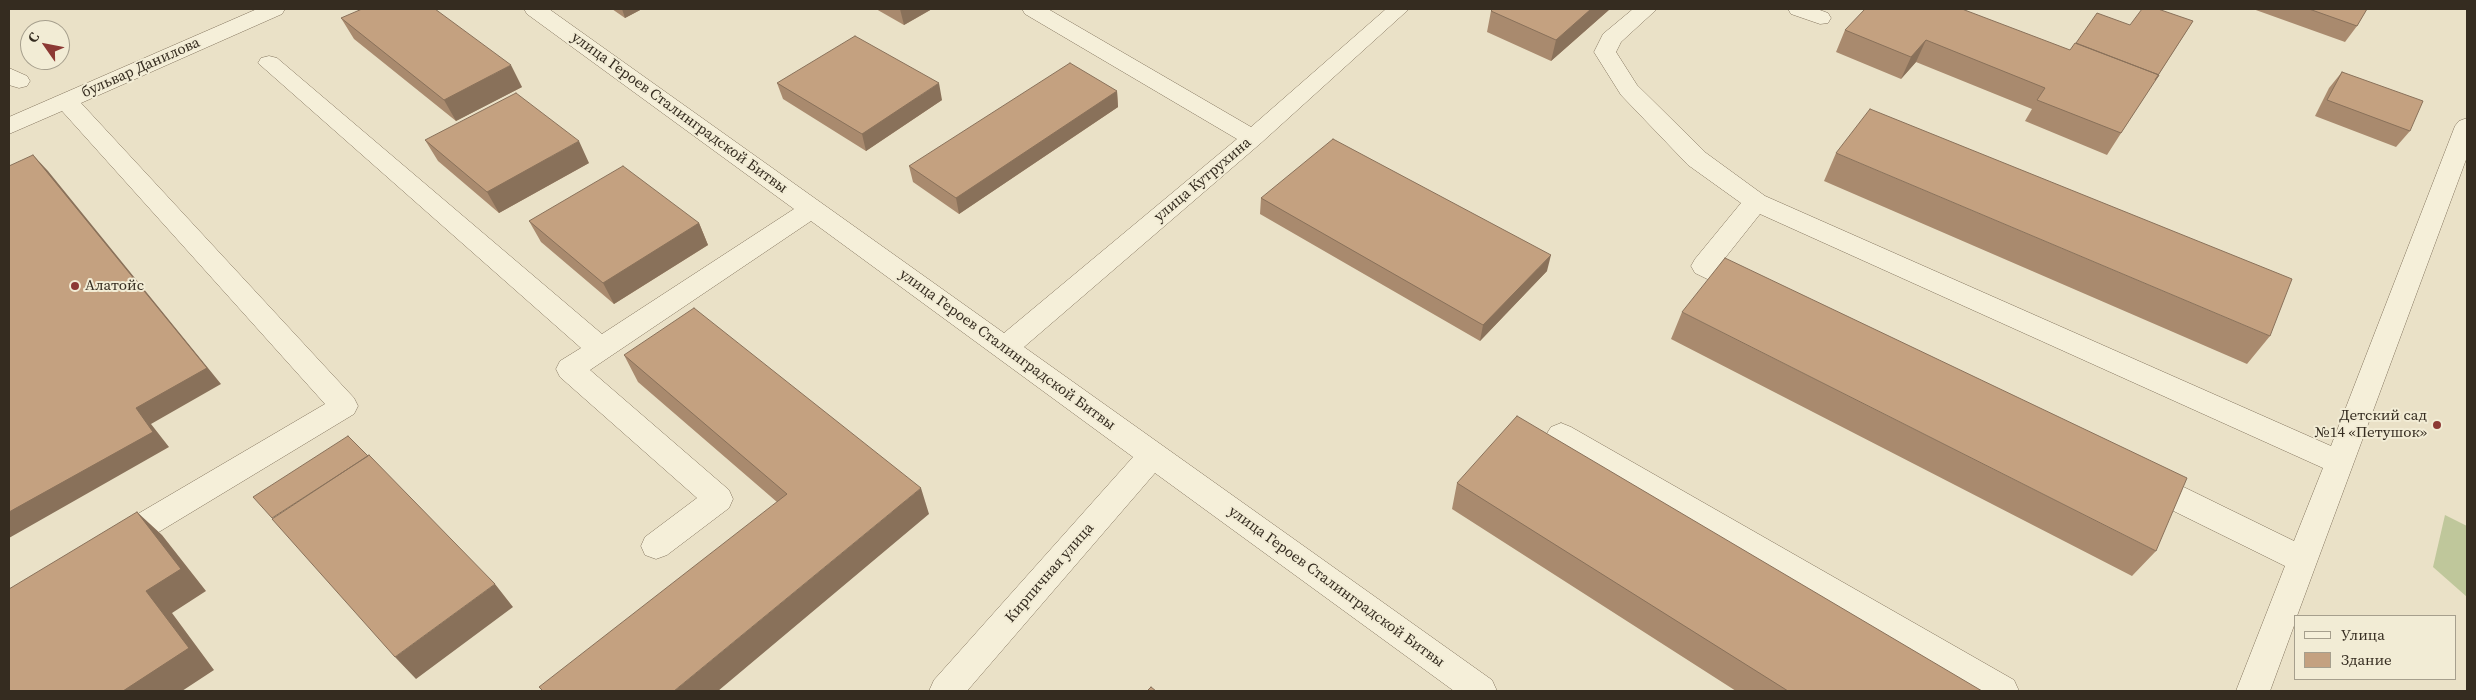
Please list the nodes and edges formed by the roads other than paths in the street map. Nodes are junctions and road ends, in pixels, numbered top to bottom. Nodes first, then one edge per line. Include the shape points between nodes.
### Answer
1 (274, 9) edge
2 (535, 9) edge
3 (1033, 9) edge
4 (1398, 9) edge
5 (1646, 9) edge
6 (1799, 9) edge
7 (1820, 18) dead end
8 (269, 63) dead end
9 (66, 101) junction
10 (9, 126) edge
11 (1253, 138) junction
12 (2465, 140) edge
13 (1756, 202) junction
14 (812, 209) junction
15 (1775, 301) edge
16 (1004, 348) junction
17 (600, 349) junction
18 (1561, 435) dead end
19 (1153, 455) junction
20 (2339, 462) junction
21 (2124, 472) edge
22 (656, 546) dead end
23 (93, 556) edge
24 (2302, 560) junction
25 (946, 691) edge
26 (1480, 691) edge
27 (2002, 691) edge
28 (2253, 691) edge

1 - 9 street, бульвар Данилова
2 - 14 street, улица Героев Сталинградской Битвы
3 - 11 street
4 - 11 street, улица Кутрухина
5 - 13 street via 1611,39 1605,52 1629,90 1698,159
6 - 7 street
8 - 17 street
9 - 10 street, бульвар Данилова
9 - 23 street via 344,406
11 - 16 street, улица Кутрухина
12 - 20 street
13 - 15 street via 1704,266
13 - 20 street
14 - 16 street, улица Героев Сталинградской Битвы
14 - 17 street
16 - 19 street, улица Героев Сталинградской Битвы
17 - 22 street via 570,369 718,498
18 - 27 street
19 - 25 street, Кирпичная улица
19 - 26 street, улица Героев Сталинградской Битвы
20 - 24 street
21 - 24 street
24 - 28 street

